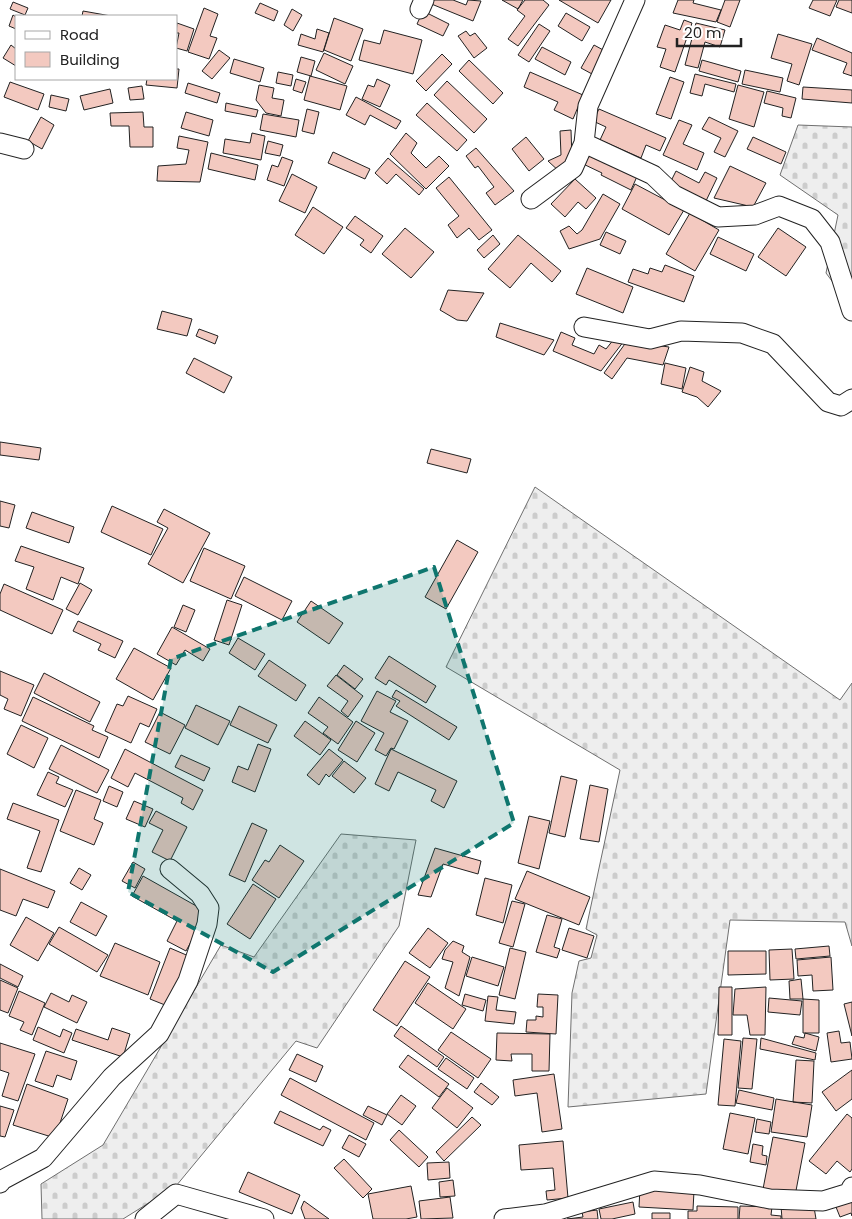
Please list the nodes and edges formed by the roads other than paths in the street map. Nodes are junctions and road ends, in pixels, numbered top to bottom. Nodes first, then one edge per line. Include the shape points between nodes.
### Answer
1 (635, 0) edge
2 (0, 142) edge
3 (584, 144) junction
4 (24, 149) dead end
5 (531, 199) dead end
6 (852, 310) edge
7 (584, 327) dead end
8 (852, 399) edge
9 (170, 869) dead end
10 (0, 1183) edge
11 (852, 1188) edge
12 (145, 1219) edge
13 (264, 1219) edge
14 (504, 1219) edge

1 - 3 street via 588,106
2 - 4 street
3 - 5 street via 573,168
3 - 6 street via 653,175 674,195 718,217 756,215 779,206 812,219 830,242
7 - 8 street via 650,338 682,332 742,333 773,344 828,402 841,406
9 - 10 street via 200,894 209,908 207,924 188,981 158,1034 112,1077 43,1158
11 - 14 street via 849,1193 823,1201 770,1199 700,1185 654,1181 545,1214
12 - 13 street via 176,1194

